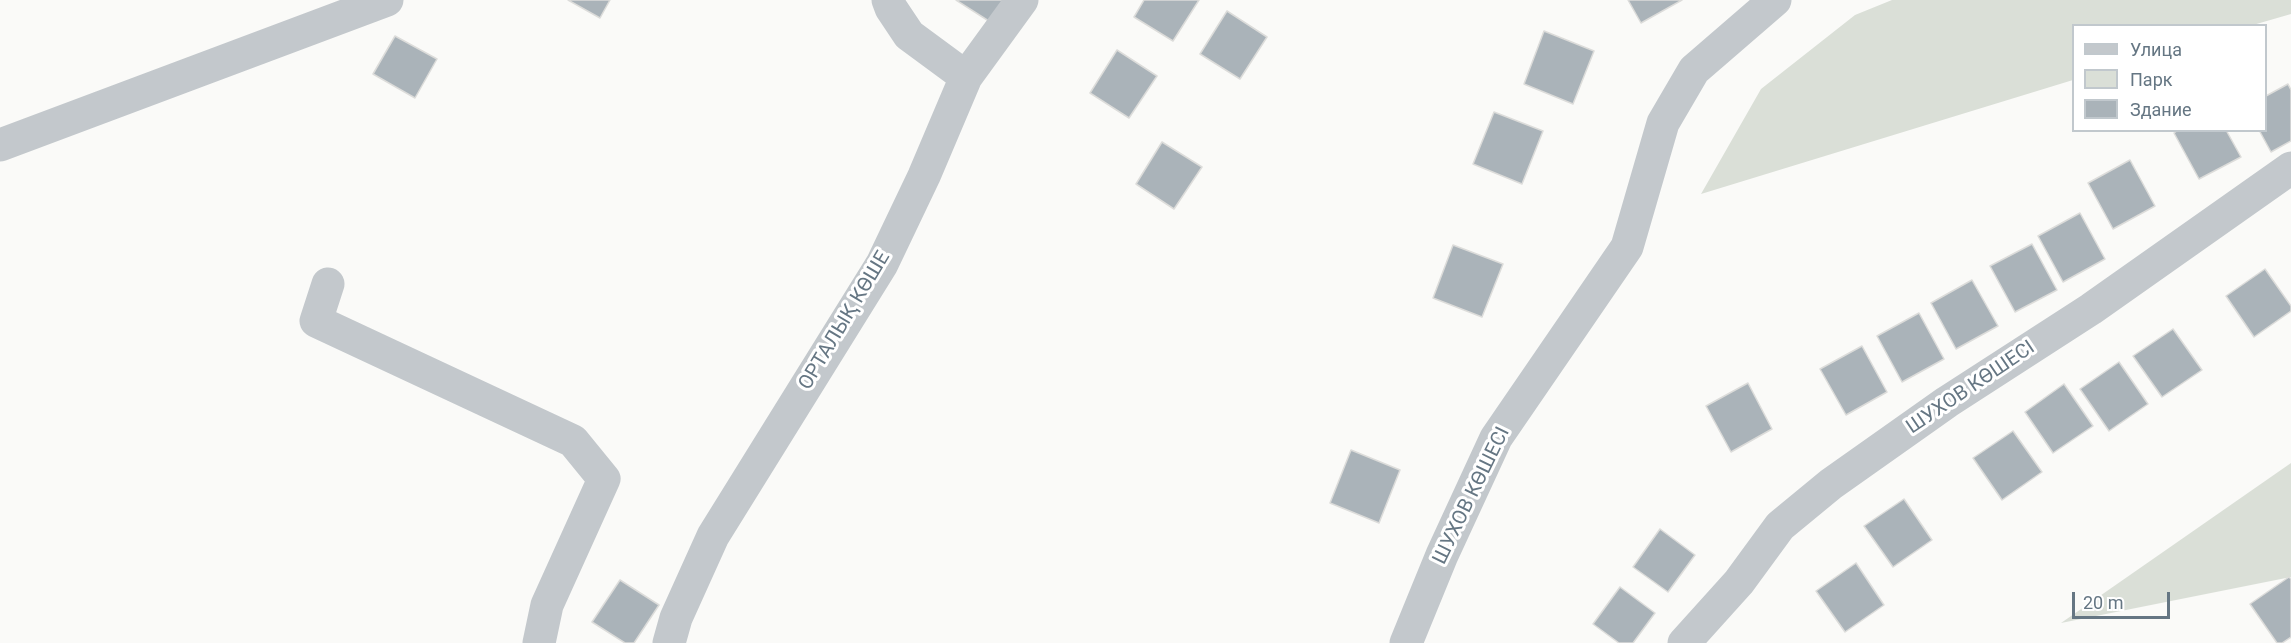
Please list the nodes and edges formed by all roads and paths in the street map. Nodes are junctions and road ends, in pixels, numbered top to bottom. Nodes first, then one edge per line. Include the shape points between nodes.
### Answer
1 (387, 0) edge
2 (888, 0) edge
3 (1022, 0) edge
4 (1775, 0) edge
5 (966, 77) junction
6 (0, 145) edge
7 (2291, 168) edge
8 (328, 284) dead end
9 (539, 643) edge
10 (669, 643) edge
11 (1406, 643) edge
12 (1684, 643) edge

1 - 6 street
2 - 5 street via 909,35
3 - 5 street, ОРТАЛЫҚ КӨШЕ
4 - 11 street, ШУХОВ КӨШЕСІ via 1694,69 1678,96 1663,123 1627,247 1496,438
5 - 10 street, ОРТАЛЫҚ КӨШЕ via 882,264 713,536 676,618
7 - 12 street, ШУХОВ КӨШЕСІ via 1831,484 1780,525 1739,582
8 - 9 street via 316,321 573,441 604,479 548,605

